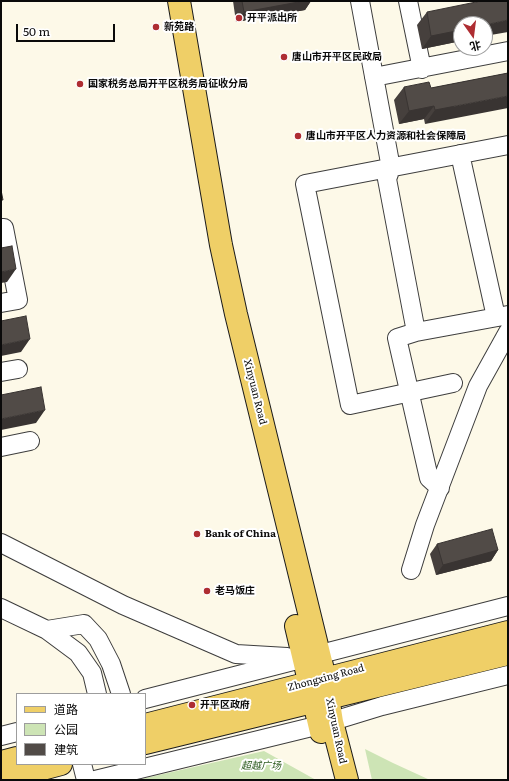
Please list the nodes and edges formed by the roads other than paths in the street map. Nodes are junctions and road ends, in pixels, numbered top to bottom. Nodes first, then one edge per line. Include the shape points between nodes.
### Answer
1 (165, 1) edge
2 (179, 1) edge
3 (360, 1) edge
4 (408, 1) edge
5 (508, 51) edge
6 (422, 68) junction
7 (374, 77) junction
8 (508, 145) edge
9 (460, 154) junction
10 (391, 168) junction
11 (1, 228) edge
12 (1, 303) edge
13 (502, 316) edge
14 (416, 332) junction
15 (508, 332) edge
16 (453, 383) dead end
17 (410, 392) junction
18 (30, 441) dead end
19 (1, 447) edge
20 (440, 488) junction
21 (1, 543) edge
22 (411, 570) dead end
23 (508, 606) edge
24 (1, 608) edge
25 (46, 630) junction
26 (508, 632) edge
27 (508, 654) edge
28 (312, 656) junction
29 (508, 675) edge
30 (319, 691) junction
31 (97, 693) edge
32 (121, 693) edge
33 (146, 699) edge
34 (326, 724) junction
35 (146, 725) edge
36 (16, 732) edge
37 (1, 736) edge
38 (146, 743) edge
39 (16, 758) edge
40 (1, 762) edge
41 (57, 765) edge
42 (82, 765) edge
43 (1, 780) edge
44 (86, 780) edge
45 (95, 780) edge
46 (333, 780) edge
47 (347, 780) edge

1 - 28 main road, Xinyuan Road via 206,242
2 - 28 main road, Xinyuan Road via 220,245
3 - 7 street
4 - 6 street
5 - 6 street
6 - 7 street
7 - 10 street
8 - 9 street
9 - 10 street
9 - 13 street
10 - 14 street via 387,179
10 - 17 street via 305,184 350,405
11 - 12 street via 4,228 18,300
13 - 14 street
14 - 17 street via 397,338
15 - 20 street via 478,386
16 - 17 street
17 - 20 street via 429,478
18 - 19 street
20 - 22 street
21 - 28 street via 123,606 236,654
23 - 28 street
24 - 25 street
25 - 31 street via 78,653 92,673
25 - 32 street via 84,624 98,639 111,664
26 - 30 main road, Zhongxing Road
27 - 30 main road, Zhongxing Road
28 - 30 main road, Xinyuan Road
28 - 33 street
29 - 34 street via 382,706
30 - 34 main road, Xinyuan Road
30 - 35 main road, Zhongxing Road
30 - 38 main road, Zhongxing Road
34 - 45 street
34 - 46 main road, Xinyuan Road
34 - 47 main road, Xinyuan Road
36 - 37 street
39 - 40 main road
41 - 43 main road
42 - 44 street

